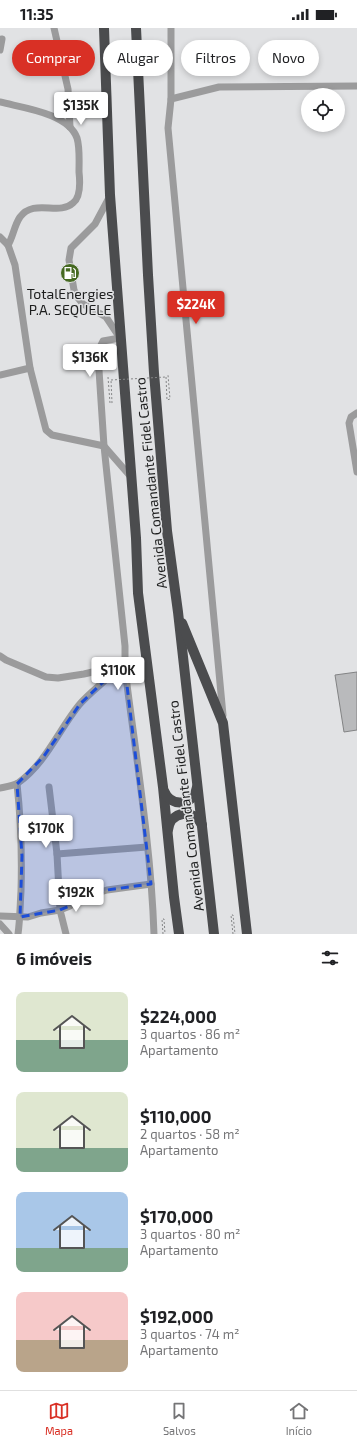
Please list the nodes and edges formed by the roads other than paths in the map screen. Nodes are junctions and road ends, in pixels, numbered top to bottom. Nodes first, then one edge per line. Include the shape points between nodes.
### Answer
1 (54, 28) edge
2 (104, 28) edge
3 (136, 28) edge
4 (170, 28) edge
5 (2, 39) dead end
6 (0, 50) edge
7 (357, 86) edge
8 (171, 99) junction
9 (0, 102) edge
10 (70, 127) junction
11 (110, 195) junction
12 (0, 237) edge
13 (8, 245) junction
14 (120, 338) junction
15 (30, 368) junction
16 (0, 375) edge
17 (357, 413) edge
18 (104, 446) junction
19 (357, 472) edge
20 (131, 477) junction
21 (178, 612) junction
22 (0, 656) edge
23 (117, 669) junction
24 (125, 669) junction
25 (148, 670) junction
26 (223, 723) junction
27 (197, 783) junction
28 (16, 784) junction
29 (49, 787) dead end
30 (163, 787) junction
31 (0, 788) edge
32 (203, 828) junction
33 (168, 832) junction
34 (147, 847) junction
35 (56, 854) junction
36 (151, 884) junction
37 (60, 910) junction
38 (0, 916) edge
39 (20, 917) junction
40 (0, 924) edge
41 (9, 934) edge
42 (18, 934) edge
43 (66, 934) edge
44 (154, 934) edge
45 (179, 934) edge
46 (214, 934) edge
47 (247, 934) edge

1 - 10 street via 68,89
2 - 11 highway, Avenida Comandante Fidel Castro
3 - 21 highway, Avenida Comandante Fidel Castro via 154,373 167,531
4 - 8 street
5 - 6 street
7 - 8 street via 219,87
8 - 26 street via 168,128
9 - 10 street via 55,117
10 - 13 street via 78,144 78,197 73,204 66,207 35,208 26,212 15,226
11 - 14 highway, Avenida Comandante Fidel Castro
11 - 14 street via 95,224 71,248 69,260 74,290 78,298 83,304 106,317
12 - 13 street
13 - 15 street via 15,265
14 - 18 street via 103,342 98,355
14 - 20 highway, Avenida Comandante Fidel Castro
15 - 16 street
15 - 18 street via 46,430 52,435
17 - 19 street via 351,417 349,423
18 - 20 street
18 - 24 street via 125,646
20 - 25 highway, Avenida Comandante Fidel Castro via 138,593
21 - 26 highway
21 - 27 highway, Avenida Comandante Fidel Castro
22 - 23 street via 46,677 68,677
23 - 24 street
23 - 28 street via 80,704 44,756
24 - 25 street
24 - 34 street
25 - 30 highway, Avenida Comandante Fidel Castro
26 - 47 highway
27 - 30 highway via 197,792 194,796 188,802 182,803 169,800
27 - 32 highway, Avenida Comandante Fidel Castro
28 - 31 street
28 - 39 street via 21,841
29 - 35 street
30 - 33 highway, Avenida Comandante Fidel Castro
32 - 33 highway via 195,816 184,813 173,818
32 - 46 highway, Avenida Comandante Fidel Castro
33 - 45 highway, Avenida Comandante Fidel Castro
34 - 35 street
34 - 36 street
35 - 37 street
36 - 37 street via 107,890 81,898
36 - 44 street
37 - 39 street
37 - 43 street
38 - 39 street
39 - 42 street
40 - 41 street

